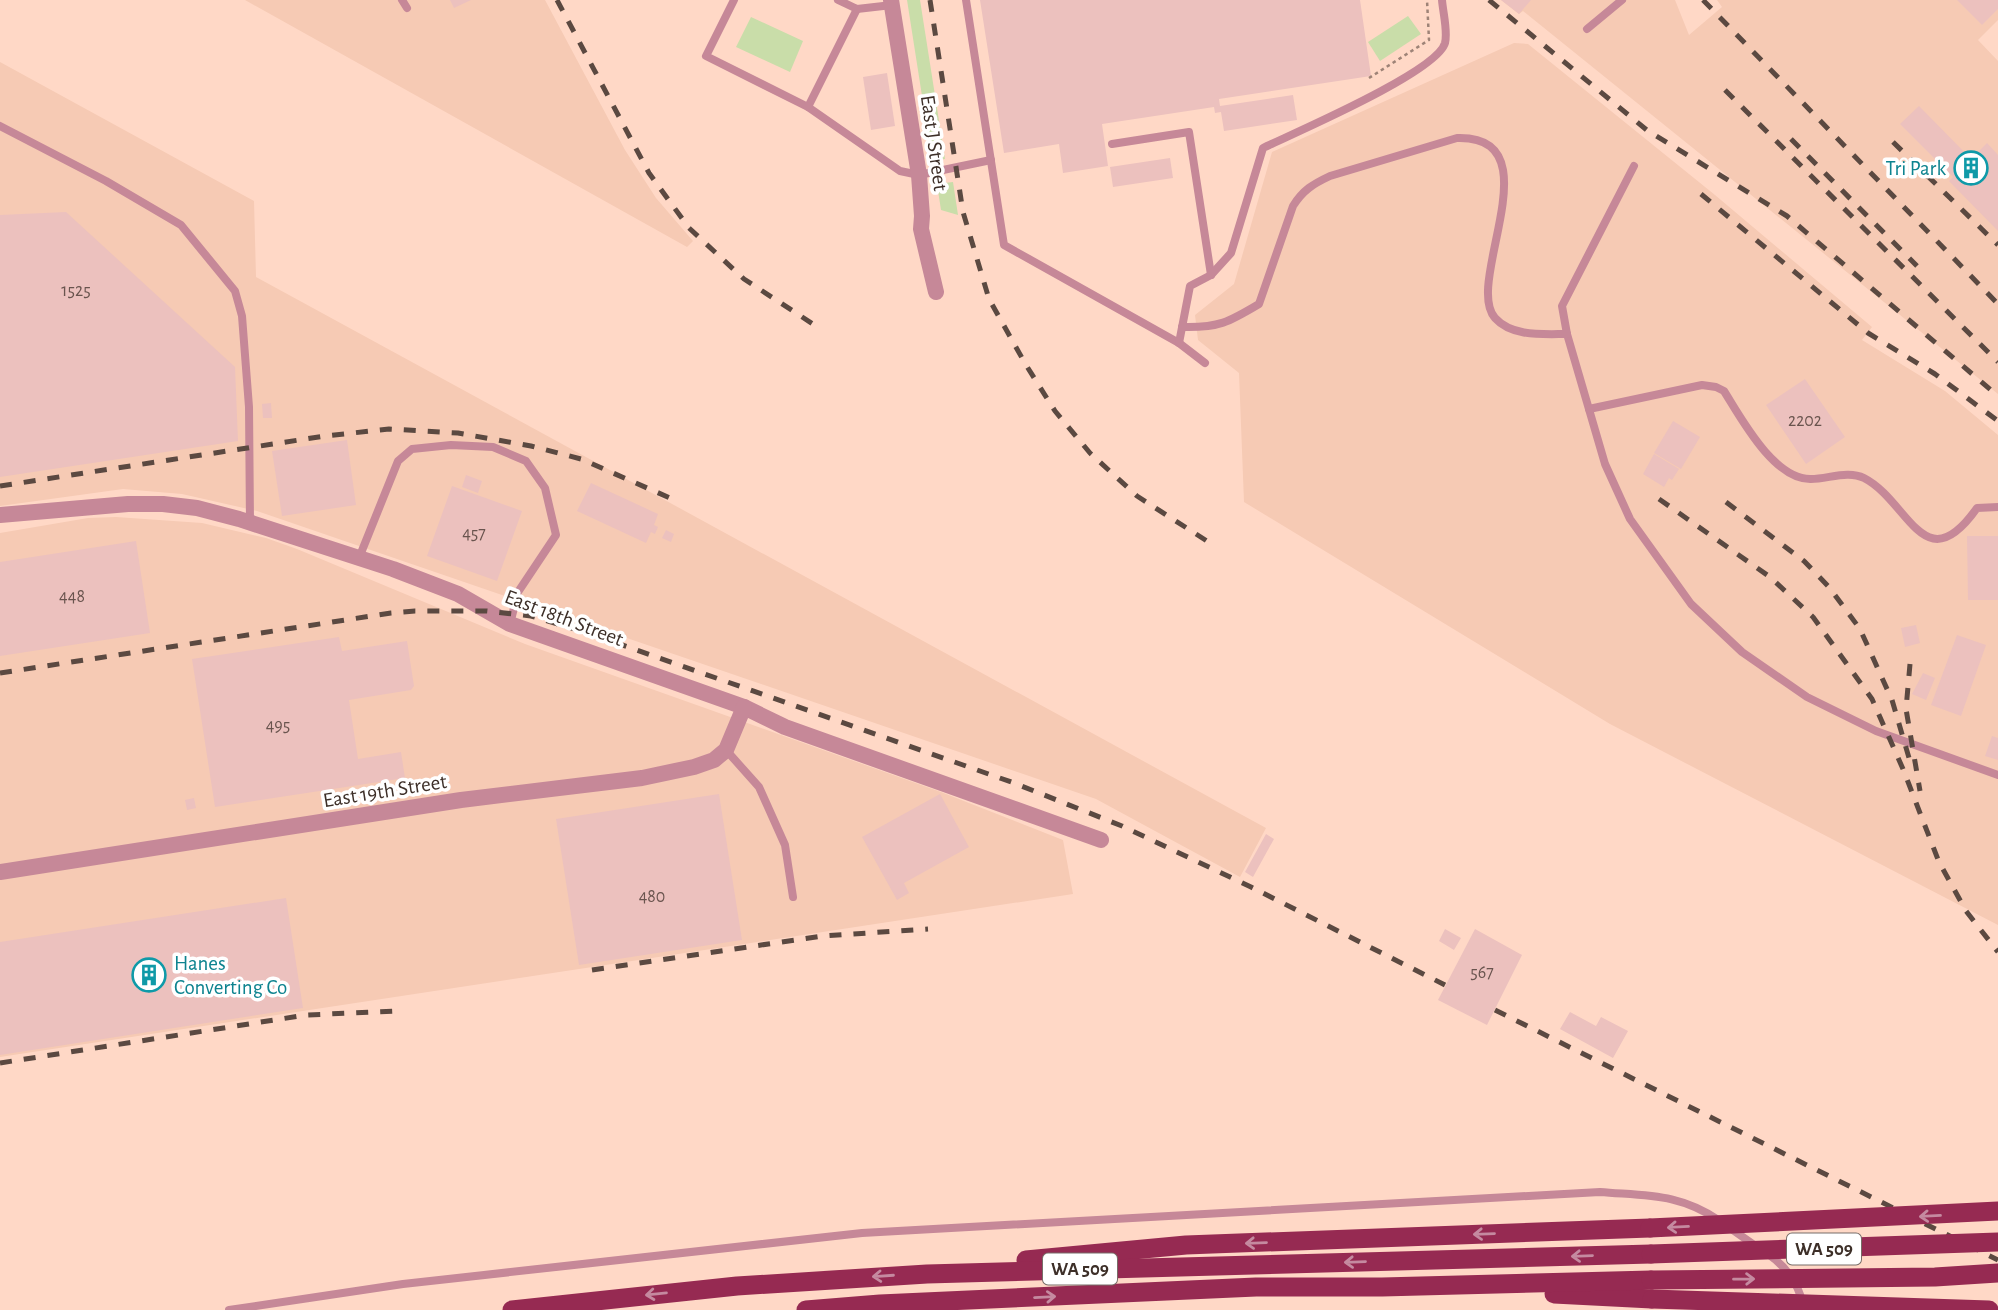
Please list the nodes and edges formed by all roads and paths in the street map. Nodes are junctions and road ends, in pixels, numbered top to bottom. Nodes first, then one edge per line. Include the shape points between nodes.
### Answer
1 (734, 0) edge
2 (838, 0) edge
3 (966, 0) edge
4 (1427, 0) edge
5 (1442, 0) edge
6 (1622, 0) edge
7 (891, 3) edge
8 (857, 9) junction
9 (1587, 29) dead end
10 (1369, 78) dead end
11 (808, 107) junction
12 (0, 126) edge
13 (1112, 144) dead end
14 (991, 160) junction
15 (1634, 166) dead end
16 (919, 174) junction
17 (1211, 275) junction
18 (936, 292) dead end
19 (1182, 327) junction
20 (1567, 334) junction
21 (1179, 343) junction
22 (1205, 363) dead end
23 (1589, 409) junction
24 (1998, 507) edge
25 (0, 515) edge
26 (250, 523) junction
27 (359, 558) junction
28 (510, 624) junction
29 (744, 707) junction
30 (726, 750) junction
31 (1998, 775) edge
32 (1101, 841) dead end
33 (0, 872) edge
34 (793, 897) dead end
35 (1998, 1211) edge
36 (1998, 1242) edge
37 (1998, 1273) edge
38 (927, 1274) junction
39 (1651, 1290) junction
40 (229, 1310) edge
41 (512, 1310) edge
42 (806, 1310) edge
43 (1804, 1310) edge
44 (1989, 1310) edge

1 - 11 lane via 706,56
2 - 8 lane
3 - 14 lane
4 - 10 path via 1429,40
5 - 17 lane via 1445,44 1435,58 1393,86 1263,149 1231,253
6 - 9 lane
7 - 8 lane
7 - 16 street, East J Street
8 - 11 lane
11 - 16 lane via 900,171
12 - 26 lane via 181,225 235,291 243,316 250,407
13 - 17 lane via 1189,132
14 - 16 lane
14 - 21 lane via 1004,245
15 - 20 lane via 1562,306
16 - 18 street, East J Street via 921,229
17 - 19 lane via 1190,286
19 - 20 lane via 1217,326 1259,304 1293,206 1312,184 1467,138 1494,152 1503,172 1502,214 1488,285 1493,316 1528,333
19 - 21 lane
20 - 23 lane
21 - 22 lane
23 - 24 lane via 1702,385 1716,387 1724,391 1753,438 1783,469 1806,480 1847,474 1862,477 1878,487 1924,535 1937,539 1956,534 1977,508
23 - 31 lane via 1605,464 1630,519 1691,604 1742,652 1807,696 1876,731
25 - 26 street, East 18th Street via 163,504
26 - 27 street, East 18th Street
27 - 28 street, East 18th Street via 458,594
27 - 28 lane via 398,461 412,449 493,447 526,461 545,488 556,535 518,592
28 - 29 street, East 18th Street
29 - 30 street
29 - 32 street, East 18th Street via 785,727
30 - 33 street, East 19th Street via 694,767 642,778 461,800
30 - 34 lane via 759,787 785,845
35 -> 38 highway, bridge via 1146,1248
36 -> 38 highway, WA 509, bridge
39 -> 37 highway, WA 509, bridge
38 -> 41 highway, WA 509 via 737,1286
42 -> 39 highway, WA 509 via 1256,1287
39 - 44 highway, bridge
40 - 43 lane via 403,1284 862,1233 1600,1192 1673,1198 1702,1209 1781,1263 1800,1292

